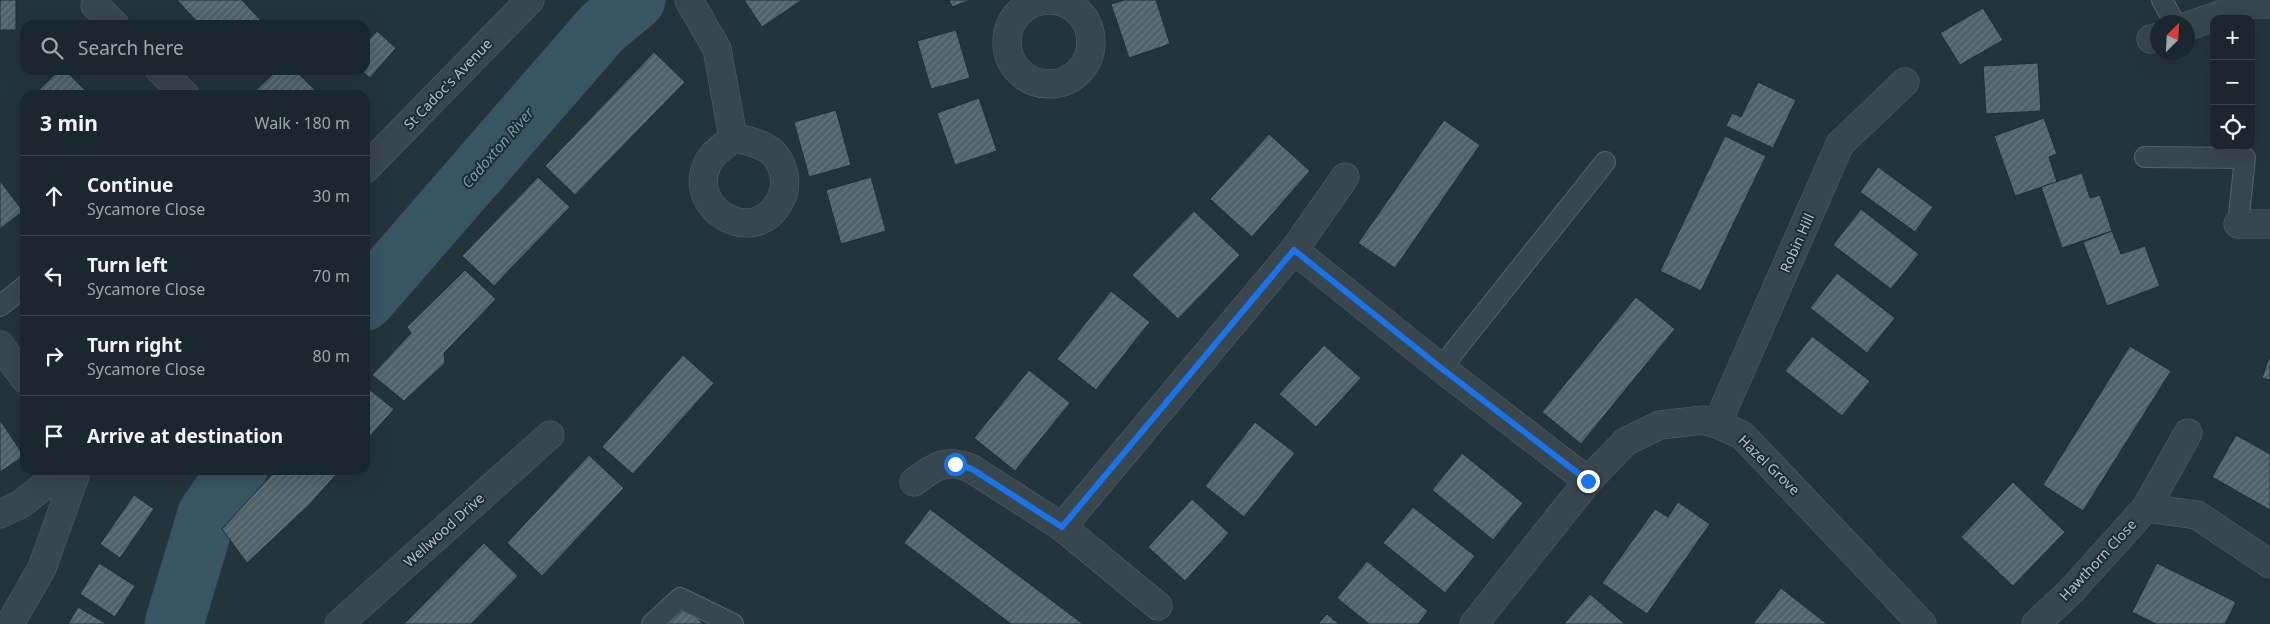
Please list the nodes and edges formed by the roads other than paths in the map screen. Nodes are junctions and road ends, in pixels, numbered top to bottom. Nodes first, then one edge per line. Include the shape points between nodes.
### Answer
1 (530, 0) edge
2 (689, 0) edge
3 (2162, 0) edge
4 (2270, 4) edge
5 (95, 6) dead end
6 (2170, 15) edge
7 (110, 20) edge
8 (2195, 24) edge
9 (165, 75) edge
10 (1905, 82) dead end
11 (180, 90) edge
12 (733, 137) dead end
13 (2145, 157) dead end
14 (1605, 162) dead end
15 (370, 164) edge
16 (1345, 177) dead end
17 (2238, 224) joint
18 (2270, 224) edge
19 (1294, 250) junction
20 (20, 290) edge
21 (0, 306) edge
22 (0, 345) edge
23 (1441, 368) junction
24 (20, 373) edge
25 (1717, 424) junction
26 (2188, 433) dead end
27 (550, 435) dead end
28 (58, 475) edge
29 (74, 475) edge
30 (1588, 481) junction
31 (914, 482) dead end
32 (2146, 508) junction
33 (0, 514) edge
34 (1062, 527) junction
35 (2270, 564) edge
36 (1158, 606) dead end
37 (10, 624) edge
38 (339, 624) edge
39 (652, 624) edge
40 (734, 624) edge
41 (1474, 624) edge
42 (1922, 624) edge
43 (2036, 624) edge

1 - 15 street, St Cadoc's Avenue
2 - 12 street via 717,49
3 - 6 lane
4 - 8 street via 2252,4
5 - 7 street
9 - 11 street
10 - 25 street, Robin Hill via 1840,144
13 - 17 lane via 2245,158
14 - 23 lane
16 - 19 street
17 - 18 street
19 - 23 street
19 - 34 street
20 - 21 lane
22 - 24 street
23 - 30 street
25 - 30 street, Hazel Grove via 1703,420 1660,425 1625,442
25 - 42 street, Hazel Grove via 1742,435
26 - 32 street
27 - 38 street, Wellwood Drive
28 - 33 street via 21,504
29 - 37 street via 42,568
30 - 41 street, Hazel Grove
31 - 34 street via 936,465 964,465
32 - 35 street, Hawthorn Close via 2197,515
32 - 43 street, Hawthorn Close via 2071,591
34 - 36 street
39 - 40 lane via 680,598

